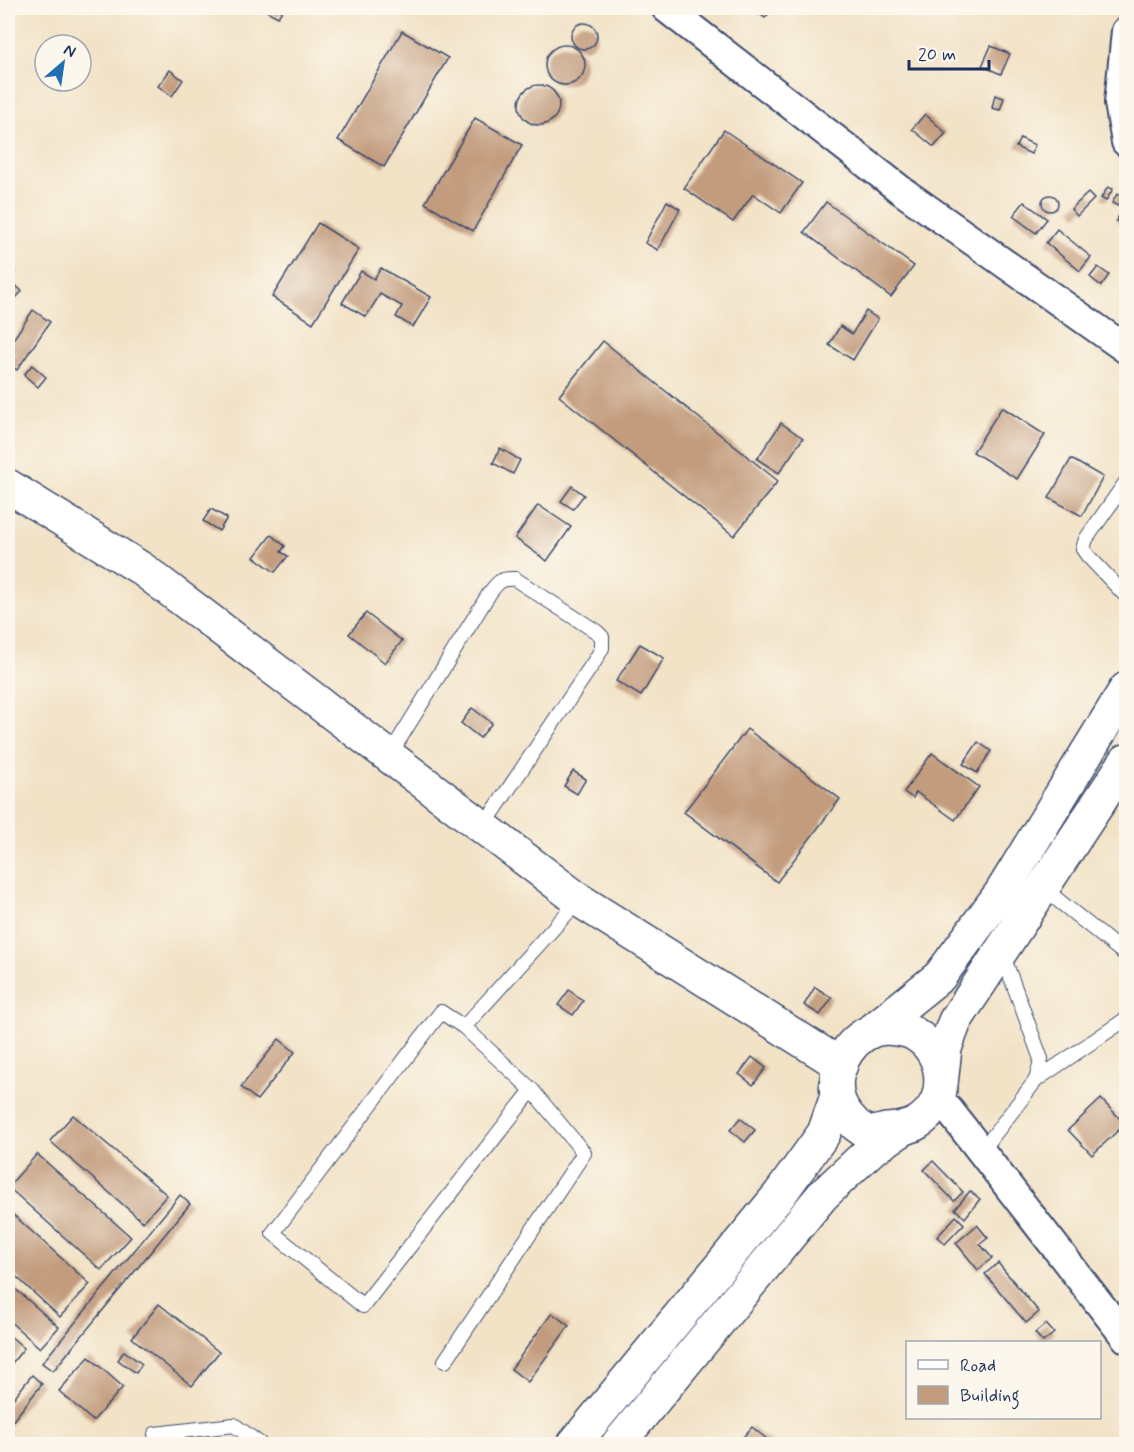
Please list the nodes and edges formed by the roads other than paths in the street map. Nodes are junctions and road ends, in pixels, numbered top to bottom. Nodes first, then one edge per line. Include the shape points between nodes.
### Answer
1 (666, 8) edge
2 (1126, 31) edge
3 (1126, 142) edge
4 (1126, 350) edge
5 (1126, 482) edge
6 (8, 486) edge
7 (1126, 596) edge
8 (1126, 689) edge
9 (389, 756) junction
10 (1125, 768) edge
11 (483, 827) junction
12 (1042, 888) junction
13 (579, 900) junction
14 (1001, 951) junction
15 (1126, 955) edge
16 (1126, 1020) edge
17 (464, 1027) junction
18 (874, 1029) junction
19 (1036, 1080) junction
20 (839, 1081) junction
21 (532, 1090) junction
22 (939, 1092) junction
23 (903, 1129) junction
24 (981, 1152) junction
25 (1126, 1338) edge
26 (445, 1361) dead end
27 (155, 1434) dead end
28 (260, 1444) edge
29 (574, 1444) edge
30 (618, 1444) edge

1 - 4 street via 902,191
2 - 3 street via 1119,103
5 - 7 lane via 1083,549
6 - 9 main road via 142,569
8 - 18 main road via 1001,893 940,976
9 - 11 main road
9 - 11 lane via 489,594 505,578 515,579 597,632 602,637 602,648 596,659
10 - 12 main road
11 - 13 main road
12 - 14 main road
12 - 15 lane
13 - 17 lane
13 - 20 main road
14 - 19 lane via 1041,1059
14 - 22 main road via 955,1021 945,1048
16 - 19 lane
17 - 21 lane
17 - 21 lane via 441,1012 273,1233 363,1306
18 - 20 main road via 847,1051
18 - 22 main road via 901,1029 927,1043 941,1071
19 - 24 lane
20 - 23 main road via 846,1114 856,1126 871,1133
20 - 29 main road via 824,1133 780,1194
21 - 26 lane via 584,1153
22 - 23 main road via 929,1113
22 - 24 street
23 - 30 main road via 871,1150 822,1196
24 - 25 street
27 - 28 lane via 234,1425

